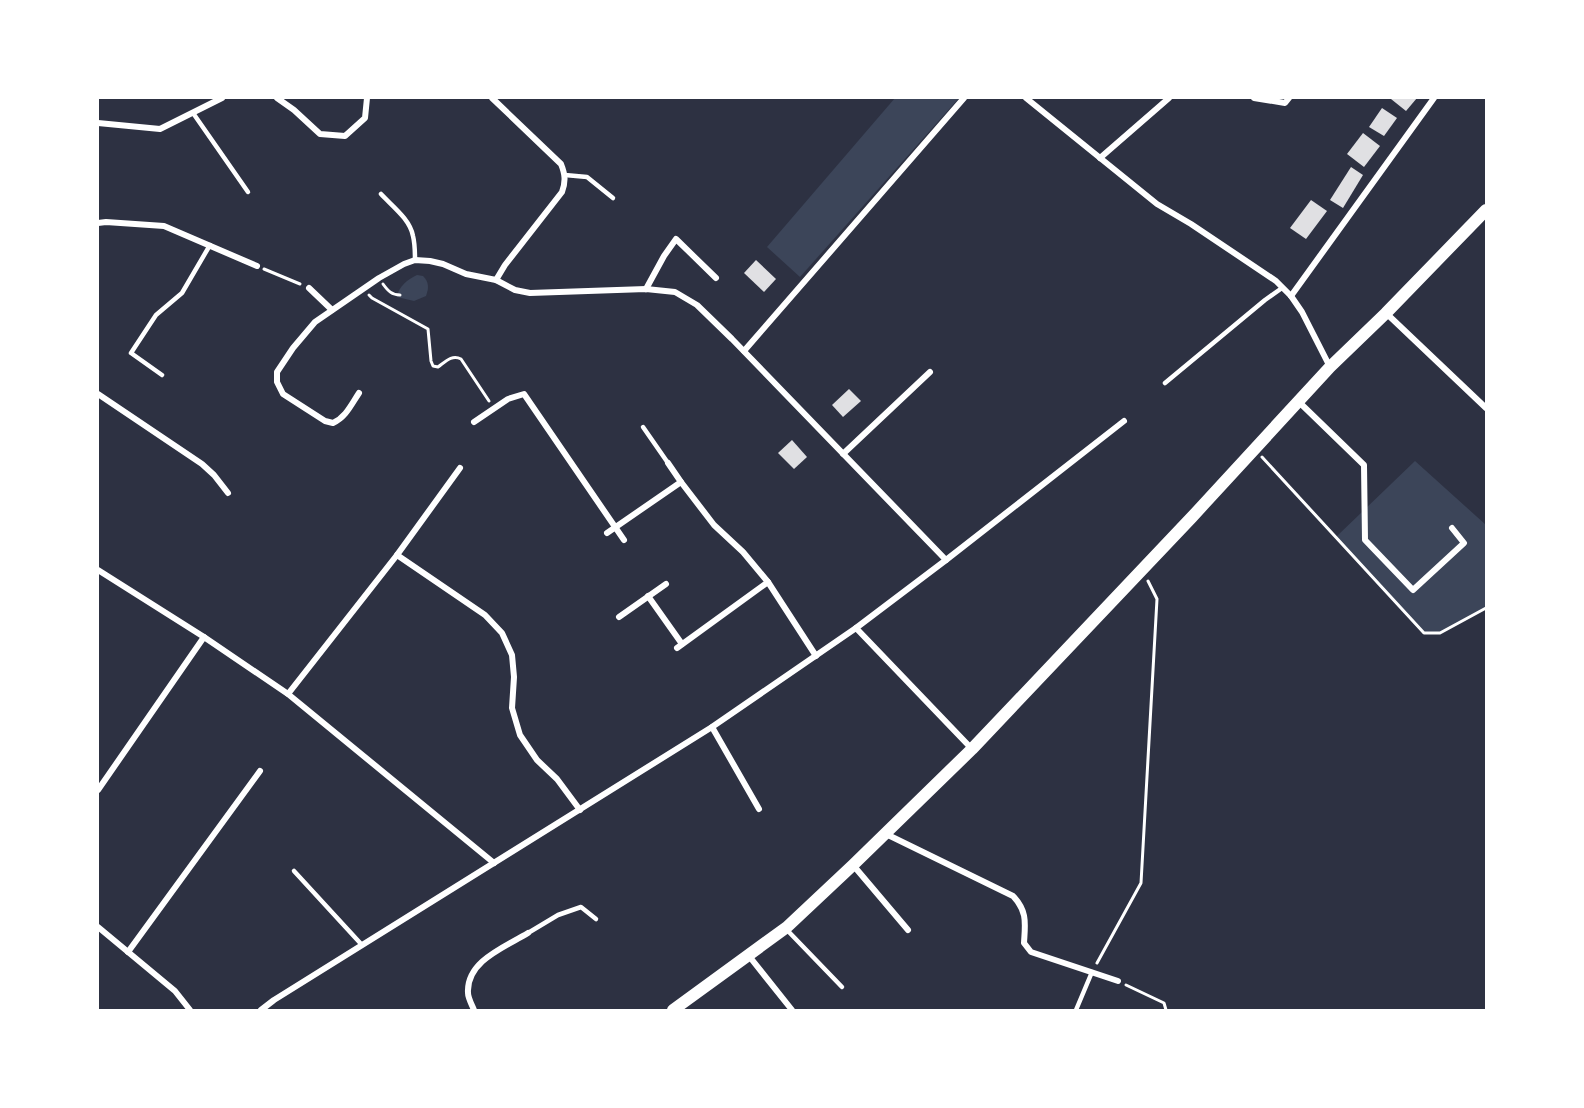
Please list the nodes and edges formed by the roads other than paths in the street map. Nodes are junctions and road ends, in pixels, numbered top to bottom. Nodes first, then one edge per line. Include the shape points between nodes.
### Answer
1 (222, 98) edge
2 (277, 98) edge
3 (367, 98) edge
4 (492, 98) edge
5 (964, 98) edge
6 (1026, 98) edge
7 (1169, 98) edge
8 (1254, 98) edge
9 (1289, 98) edge
10 (1434, 98) edge
11 (193, 113) junction
12 (98, 123) edge
13 (1100, 158) junction
14 (565, 175) junction
15 (248, 192) dead end
16 (381, 194) dead end
17 (613, 198) dead end
18 (1486, 210) edge
19 (98, 223) edge
20 (210, 245) junction
21 (415, 260) junction
22 (257, 267) road end
23 (716, 278) dead end
24 (496, 280) junction
25 (309, 288) road end
26 (1282, 288) junction
27 (646, 289) junction
28 (1291, 296) junction
29 (332, 310) junction
30 (1386, 313) junction
31 (744, 351) junction
32 (1330, 368) junction
33 (930, 372) dead end
34 (162, 375) dead end
35 (1165, 383) dead end
36 (359, 393) dead end
37 (98, 394) edge
38 (1299, 402) junction
39 (1486, 408) edge
40 (1124, 421) dead end
41 (474, 422) dead end
42 (643, 427) dead end
43 (843, 454) junction
44 (668, 463) joint
45 (460, 468) dead end
46 (681, 482) junction
47 (228, 493) dead end
48 (615, 528) junction
49 (1452, 528) dead end
50 (607, 533) dead end
51 (624, 540) dead end
52 (397, 555) junction
53 (946, 560) junction
54 (98, 570) edge
55 (768, 582) junction
56 (666, 584) dead end
57 (648, 596) junction
58 (618, 617) dead end
59 (856, 628) junction
60 (204, 637) junction
61 (816, 656) junction
62 (288, 694) junction
63 (712, 727) junction
64 (972, 749) junction
65 (260, 771) dead end
66 (98, 790) edge
67 (759, 809) dead end
68 (579, 810) junction
69 (885, 834) junction
70 (494, 863) junction
71 (853, 865) junction
72 (294, 871) dead end
73 (596, 919) dead end
74 (98, 927) edge
75 (785, 928) junction
76 (908, 930) dead end
77 (528, 933) joint
78 (362, 945) junction
79 (128, 952) junction
80 (748, 955) junction
81 (1093, 971) junction
82 (1118, 981) road end
83 (842, 987) dead end
84 (190, 1011) edge
85 (261, 1011) edge
86 (474, 1011) edge
87 (673, 1011) edge
88 (792, 1011) edge
89 (1076, 1011) edge

1 - 11 street
2 - 3 street via 320,134 345,136 365,118
4 - 14 street via 553,155
5 - 31 street
6 - 13 street
7 - 13 street
8 - 9 street via 1285,103
10 - 28 street
11 - 12 street via 159,129
11 - 15 lane
13 - 26 street via 1157,204
14 - 17 lane via 587,177
14 - 24 street via 562,192
16 - 21 lane via 411,228
18 - 30 main road
19 - 20 street via 164,226
20 - 22 street
20 - 34 lane via 182,293 156,315 131,353
21 - 24 street
21 - 29 street via 379,278
23 - 27 street via 676,239
24 - 27 street via 531,293
25 - 29 street
26 - 28 street
26 - 35 lane
27 - 31 street via 675,292 697,305
28 - 32 street
29 - 36 street via 315,321 293,348 278,372 278,382 284,394 333,423 346,414
30 - 32 main road
30 - 39 street
31 - 43 street
32 - 38 main road
33 - 43 street
37 - 47 street via 202,464
38 - 49 street via 1364,465 1365,540 1413,590 1464,543
38 - 64 main road
40 - 53 street
41 - 48 street via 507,399 524,394
42 - 44 lane
43 - 53 street
44 - 46 street
45 - 52 street
46 - 48 street
46 - 55 street via 714,525
48 - 50 street
48 - 51 street
52 - 62 street
52 - 68 street via 485,615 502,633 512,655 512,708 520,735
53 - 59 street
54 - 60 street
55 - 57 street via 680,646
55 - 61 street
56 - 57 street
57 - 58 street
59 - 61 street
59 - 64 street
60 - 62 street
60 - 66 street
61 - 63 street
62 - 70 street
63 - 67 street
63 - 68 street
64 - 69 main road
65 - 79 street
68 - 70 street
69 - 71 main road
69 - 81 street via 1013,897 1023,910 1024,944 1031,952
70 - 78 street
71 - 75 main road
71 - 76 street
72 - 78 lane
73 - 77 lane via 581,907
74 - 79 street
75 - 80 main road
75 - 83 lane
77 - 86 street via 481,962 471,975 468,994
78 - 85 street
79 - 84 street via 175,991
80 - 87 main road
80 - 88 street
81 - 82 street
81 - 89 lane

